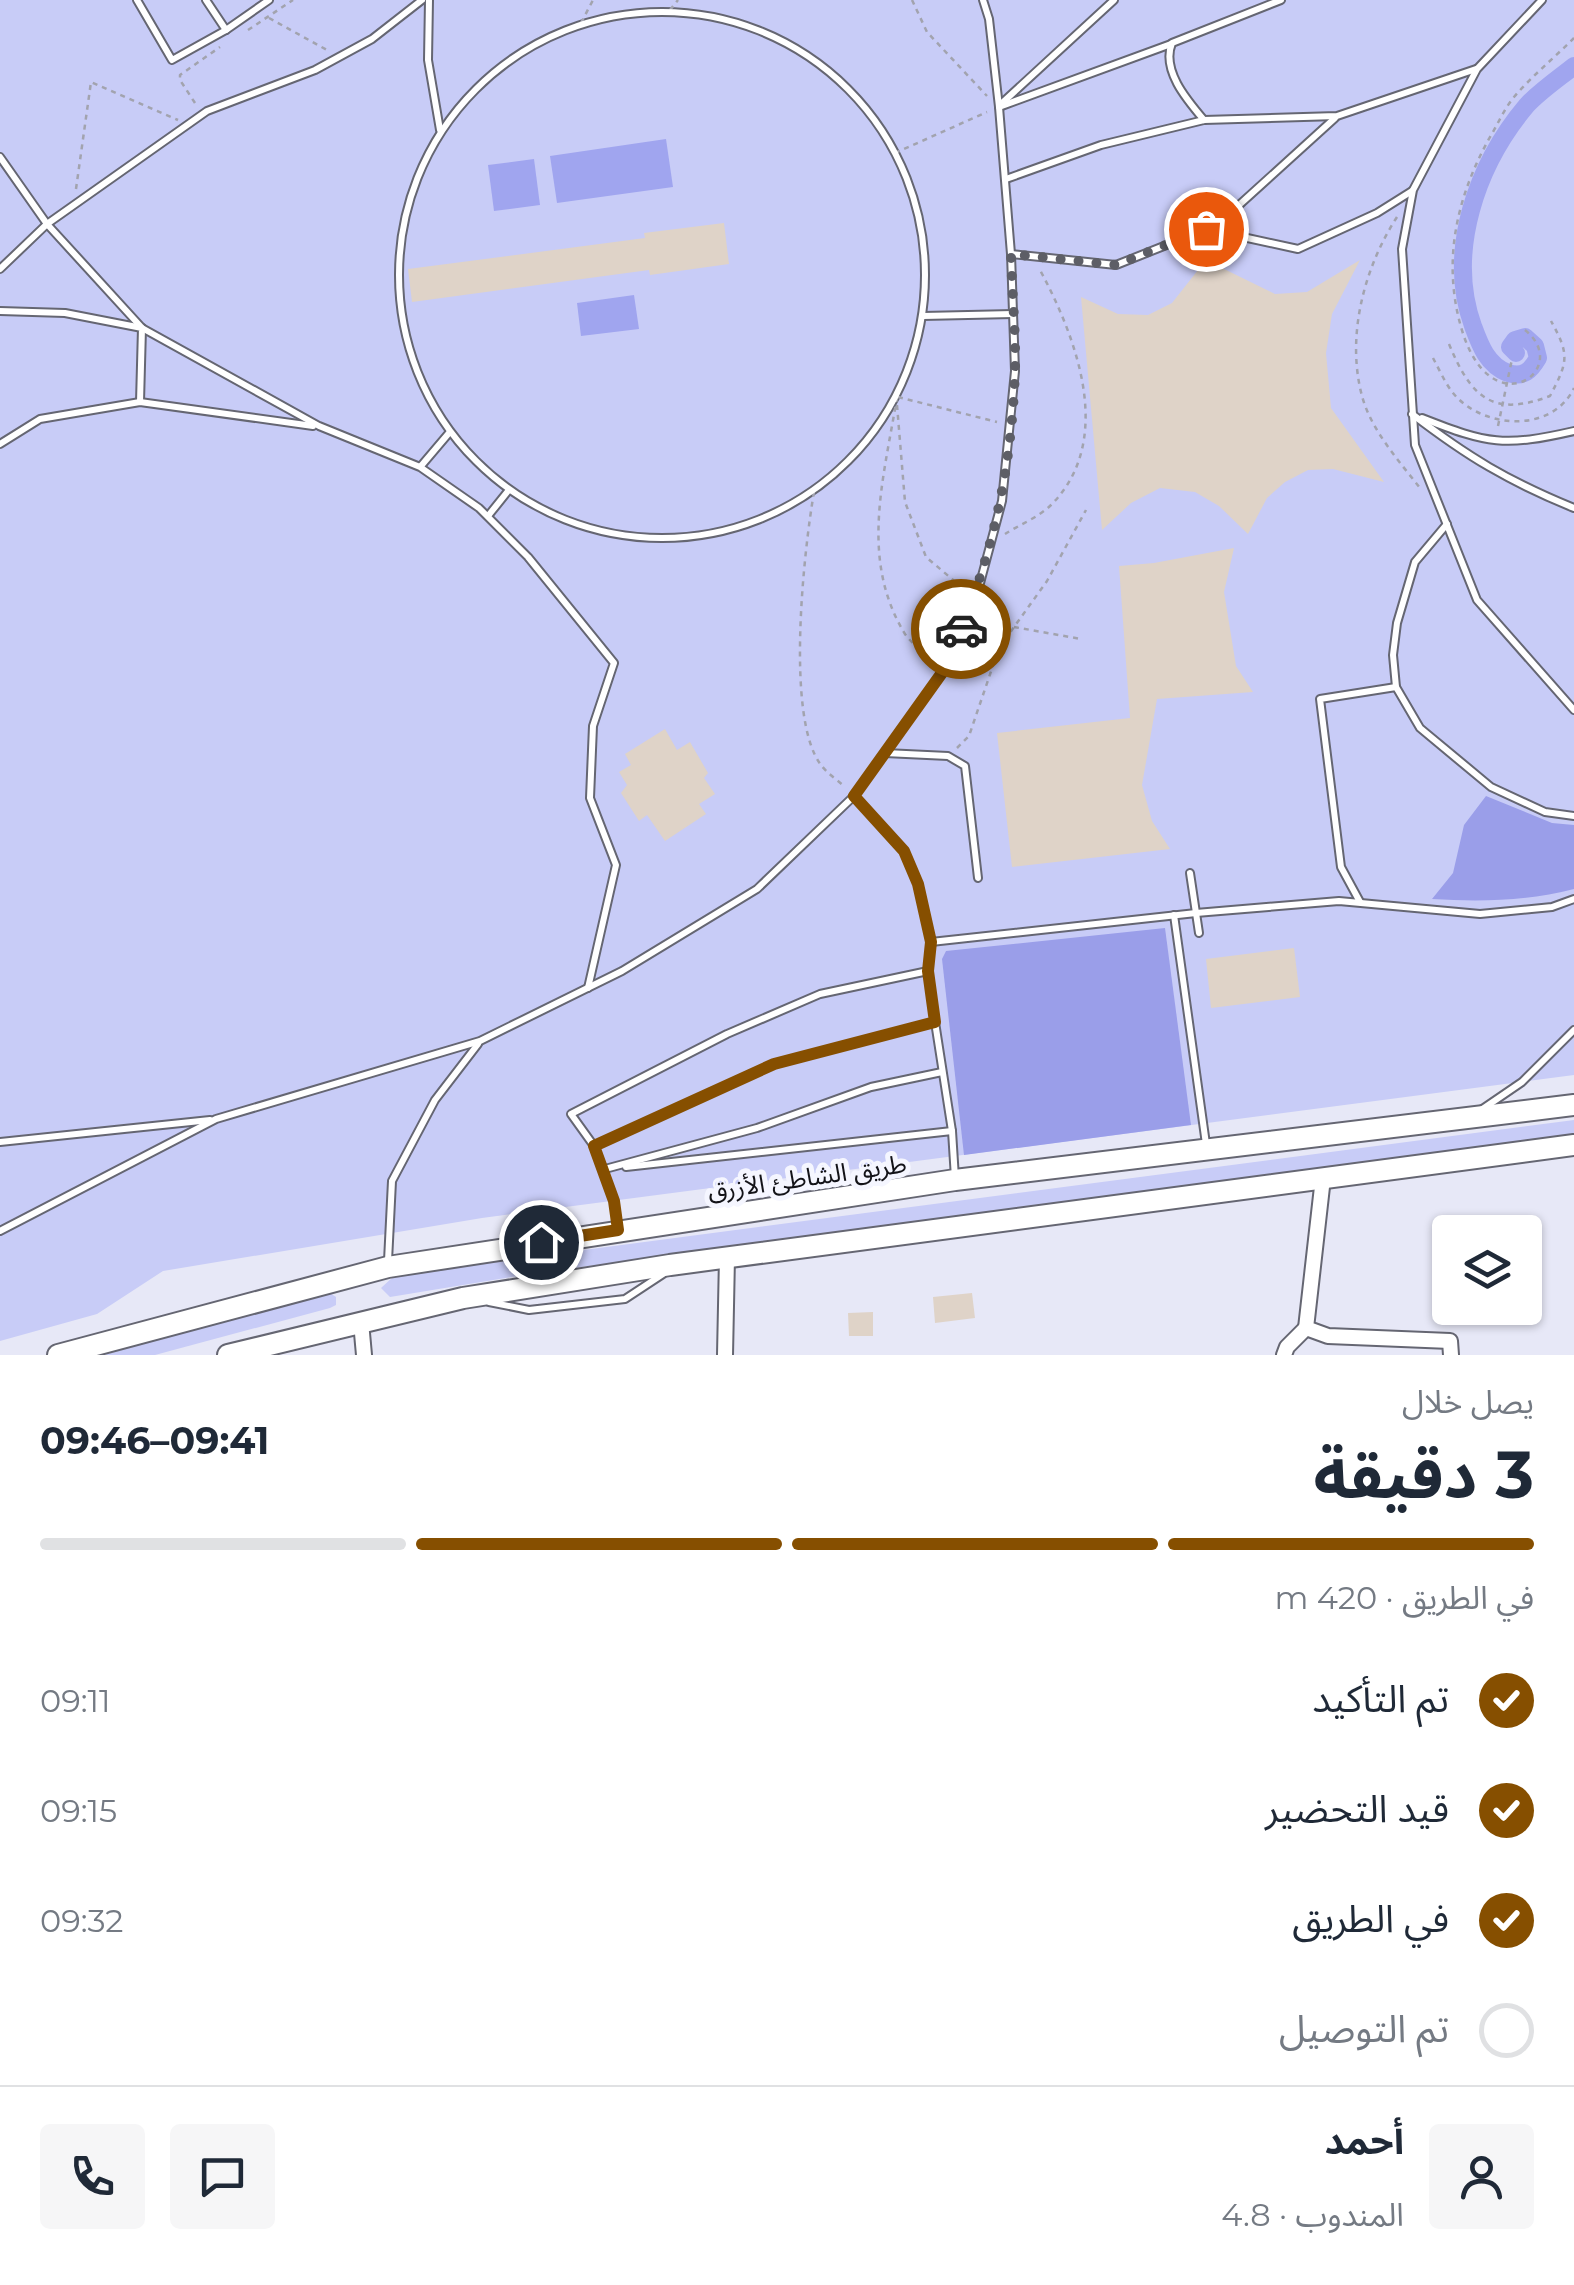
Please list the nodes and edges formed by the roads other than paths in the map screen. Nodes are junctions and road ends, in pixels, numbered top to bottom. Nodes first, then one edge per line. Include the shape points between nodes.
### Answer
1 (137, 0) edge
2 (206, 0) edge
3 (425, 0) edge
4 (984, 0) edge
5 (1114, 0) edge
6 (1280, 0) edge
7 (1542, 0) edge
8 (264, 1) edge
9 (226, 30) junction
10 (1172, 43) junction
11 (1477, 69) junction
12 (998, 107) junction
13 (1337, 116) junction
14 (1204, 120) junction
15 (440, 131) junction
16 (0, 156) edge
17 (1006, 179) junction
18 (1414, 190) junction
19 (47, 224) junction
20 (1206, 229) junction
21 (1011, 254) junction
22 (0, 269) edge
23 (0, 312) edge
24 (1013, 314) junction
25 (923, 316) junction
26 (142, 328) junction
27 (140, 402) junction
28 (1412, 413) junction
29 (319, 426) junction
30 (1574, 431) edge
31 (449, 433) junction
32 (0, 444) edge
33 (420, 467) junction
34 (508, 491) junction
35 (1574, 508) edge
36 (488, 516) junction
37 (1447, 524) junction
38 (1396, 687) junction
39 (1574, 710) edge
40 (885, 753) junction
41 (854, 796) junction
42 (1574, 816) edge
43 (1190, 873) dead end
44 (978, 878) dead end
45 (1574, 899) edge
46 (1360, 903) junction
47 (1196, 912) junction
48 (1174, 915) junction
49 (1198, 932) dead end
50 (931, 942) junction
51 (928, 971) junction
52 (588, 988) junction
53 (935, 1022) junction
54 (1574, 1030) edge
55 (480, 1041) junction
56 (942, 1072) junction
57 (1574, 1106) edge
58 (1469, 1118) junction
59 (216, 1119) junction
60 (952, 1131) junction
61 (0, 1142) edge
62 (1574, 1145) edge
63 (594, 1146) junction
64 (1206, 1150) junction
65 (605, 1170) junction
66 (1323, 1178) junction
67 (955, 1180) junction
68 (618, 1230) junction
69 (0, 1231) edge
70 (727, 1257) junction
71 (388, 1267) junction
72 (361, 1322) junction
73 (1306, 1328) junction
74 (58, 1355) edge
75 (228, 1355) edge
76 (364, 1355) edge
77 (724, 1355) edge
78 (1284, 1355) edge
79 (1451, 1355) edge

1 - 9 lane via 172,60
2 - 9 lane
3 - 15 lane
3 - 19 lane via 334,59 202,114
4 - 12 lane
5 - 12 lane
6 - 10 lane
7 - 11 lane
8 - 9 lane
10 - 12 lane
10 - 14 lane via 1167,56 1173,74
11 - 13 lane
11 - 18 lane
12 - 17 lane
13 - 14 lane
13 - 20 lane
14 - 17 lane
15 - 25 lane via 479,84 514,57 581,23 670,10 743,22 810,55 866,106 895,153 924,241
15 - 31 lane via 412,188 399,251 400,316 418,377
16 - 19 lane
17 - 21 lane
18 - 20 lane via 1298,249
18 - 28 lane via 1402,249
19 - 22 lane
19 - 26 lane
20 - 21 lane via 1116,265
21 - 24 lane
23 - 26 lane via 65,312
24 - 25 lane
24 - 40 lane via 1010,425 991,543 944,670
25 - 34 lane via 897,397 861,450 814,492 741,528 660,541 580,528
26 - 27 lane
26 - 29 lane
27 - 29 lane
27 - 32 lane via 40,419
28 - 30 lane via 1478,440 1524,442
28 - 35 lane via 1515,484
28 - 37 lane via 1416,444
29 - 33 lane
31 - 33 lane
31 - 34 lane
33 - 36 lane
34 - 36 lane
36 - 52 lane via 614,663 594,726 590,798 616,865
37 - 38 lane via 1415,562 1397,624
37 - 39 lane via 1477,600
38 - 42 lane via 1420,728 1491,788 1545,812
38 - 46 lane via 1320,699 1341,867
40 - 41 lane
40 - 44 lane via 948,756 965,766
41 - 50 lane via 904,851
41 - 52 lane via 757,889
43 - 47 lane
45 - 46 lane via 1480,914
46 - 47 lane
47 - 48 lane
47 - 49 lane
48 - 50 lane
48 - 64 lane
50 - 51 lane
51 - 53 lane
51 - 63 lane via 820,994 571,1114
52 - 55 lane
53 - 56 lane
53 - 63 lane via 774,1064
54 - 58 lane via 1522,1082
55 - 59 lane
55 - 71 lane via 435,1100 392,1181
56 - 60 lane
56 - 65 lane via 870,1087 757,1128
57 - 58 main road, طريق الشاطئ الأزرق
58 - 64 main road, طريق الشاطئ الأزرق
59 - 61 lane
59 - 69 lane
60 - 65 lane
60 - 67 lane
62 - 66 main road
63 - 65 lane
64 - 67 main road, طريق الشاطئ الأزرق
65 - 68 lane
66 - 70 main road
66 - 73 street
67 - 68 main road, طريق الشاطئ الأزرق
68 - 71 main road, طريق الشاطئ الأزرق
70 - 72 main road via 463,1298
70 - 77 street
71 - 74 main road, طريق الشاطئ الأزرق
72 - 75 main road
72 - 76 street
73 - 78 street
73 - 79 street via 1328,1336 1450,1342

